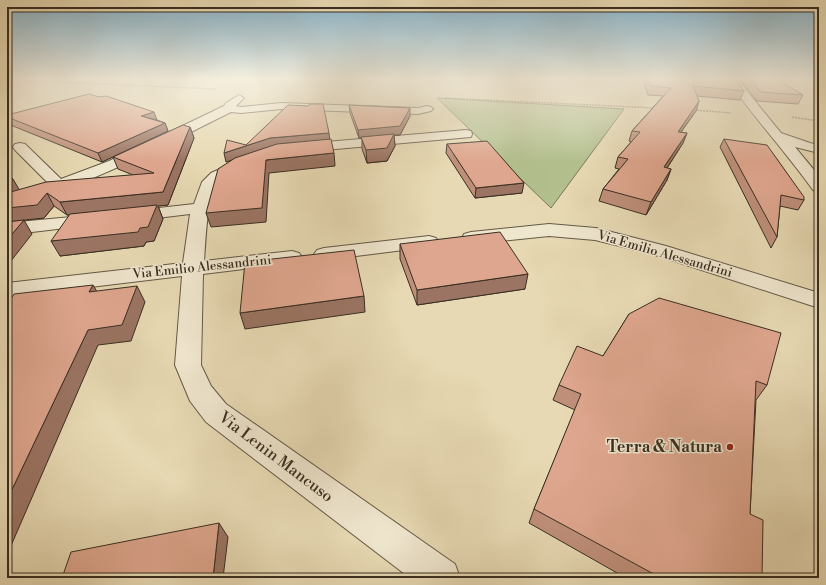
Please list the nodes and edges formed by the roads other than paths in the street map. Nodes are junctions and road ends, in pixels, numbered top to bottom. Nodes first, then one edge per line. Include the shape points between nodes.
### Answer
1 (228, 106) edge
2 (238, 106) edge
3 (273, 106) edge
4 (285, 106) edge
5 (753, 106) edge
6 (427, 109) dead end
7 (774, 133) junction
8 (466, 134) dead end
9 (789, 141) junction
10 (20, 147) dead end
11 (819, 149) edge
12 (290, 150) edge
13 (258, 157) edge
14 (797, 157) junction
15 (819, 157) edge
16 (819, 166) edge
17 (59, 185) junction
18 (819, 187) edge
19 (7, 202) edge
20 (200, 208) junction
21 (7, 229) edge
22 (193, 268) junction
23 (7, 290) edge
24 (819, 301) edge
25 (441, 578) edge

1 - 17 street via 114,164
2 - 3 street via 242,110
4 - 6 street via 418,111
5 - 7 street
7 - 9 street
7 - 14 street
8 - 12 street
9 - 11 street
9 - 15 street
10 - 17 street
13 - 20 street, Via Lenin Mancuso via 216,176 210,182
14 - 16 street
14 - 18 street
17 - 19 street
20 - 21 street
20 - 22 street, Via Lenin Mancuso
22 - 23 street, Via Emilio Alessandrini
22 - 24 street, Via Emilio Alessandrini via 542,231 574,230 659,250
22 - 25 street, Via Lenin Mancuso via 188,365 200,393 216,413

